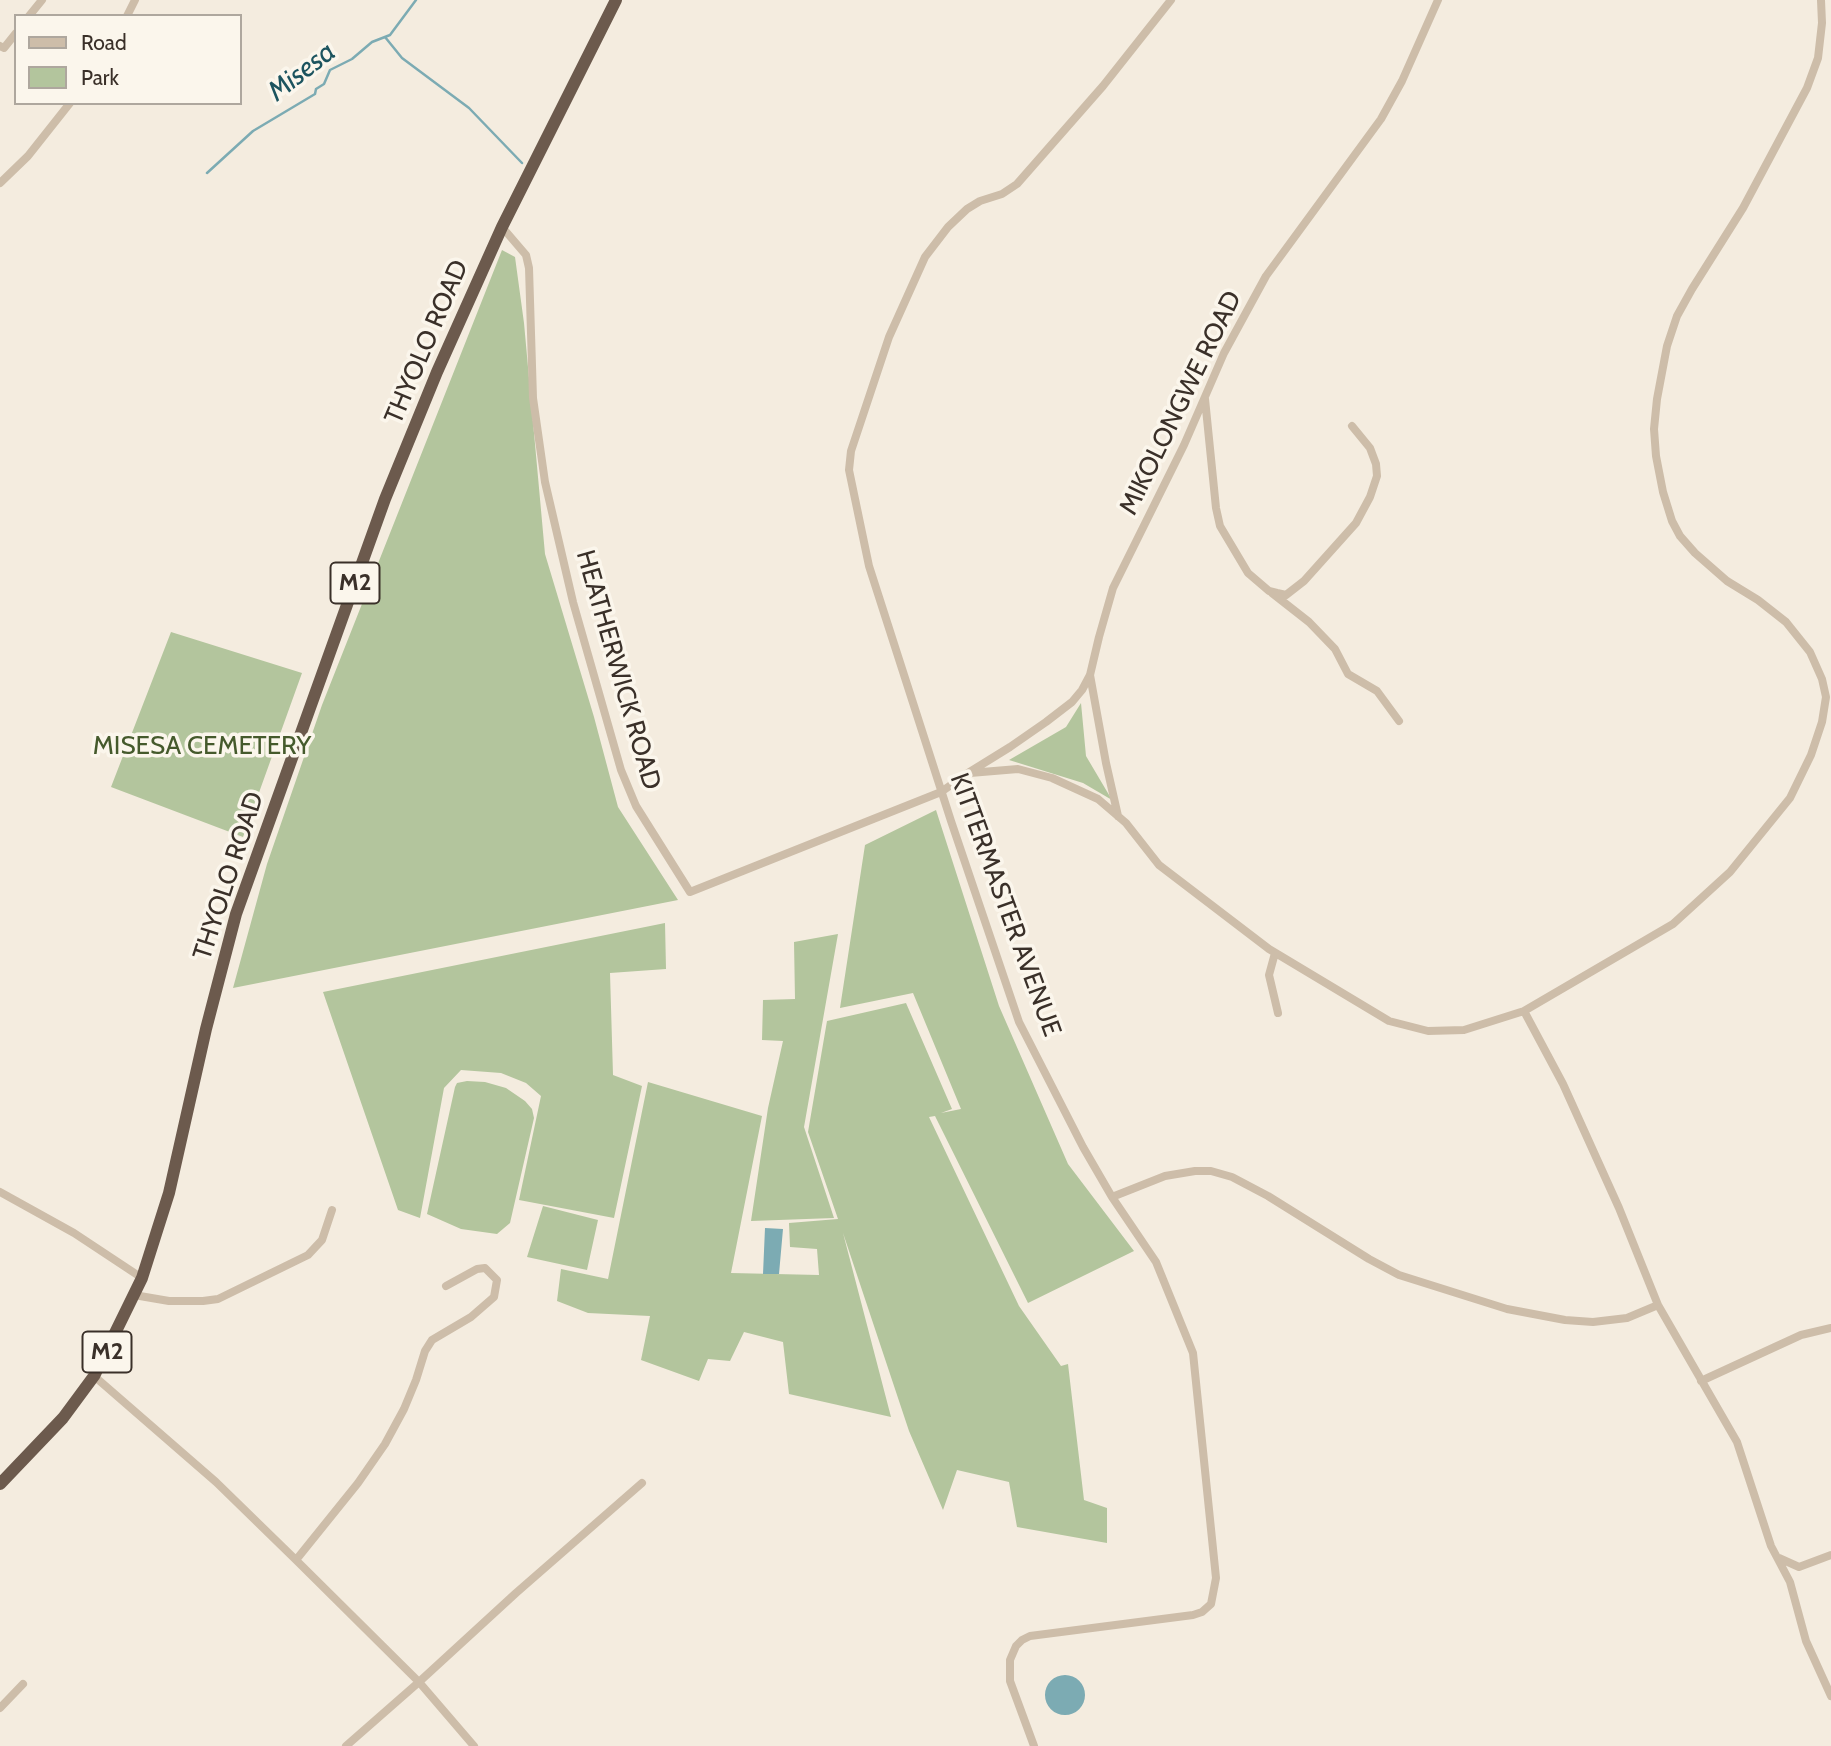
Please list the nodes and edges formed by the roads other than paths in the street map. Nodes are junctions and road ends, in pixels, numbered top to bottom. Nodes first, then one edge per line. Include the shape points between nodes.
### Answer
1 (42, 0) edge
2 (616, 0) edge
3 (1171, 0) edge
4 (1438, 0) edge
5 (1821, 0) edge
6 (31, 14) edge
7 (14, 36) edge
8 (0, 46) edge
9 (68, 105) edge
10 (0, 183) edge
11 (502, 227) junction
12 (1205, 397) junction
13 (1352, 426) dead end
14 (1269, 591) junction
15 (1090, 675) junction
16 (1399, 721) dead end
17 (968, 773) junction
18 (941, 792) junction
19 (1118, 816) junction
20 (1276, 953) junction
21 (1524, 1011) junction
22 (1278, 1013) dead end
23 (0, 1192) edge
24 (1112, 1197) junction
25 (332, 1210) dead end
26 (142, 1278) junction
27 (446, 1286) dead end
28 (134, 1295) junction
29 (1658, 1305) junction
30 (1831, 1328) edge
31 (94, 1376) junction
32 (1701, 1381) junction
33 (642, 1483) dead end
34 (0, 1484) edge
35 (1831, 1555) edge
36 (1777, 1557) junction
37 (296, 1560) junction
38 (419, 1682) junction
39 (23, 1684) dead end
40 (1831, 1696) edge
41 (0, 1708) edge
42 (346, 1746) edge
43 (474, 1746) edge
44 (1034, 1746) edge

1 - 6 street
2 - 11 highway, THYOLO ROAD / M2
3 - 18 street, KITTERMASTER AVENUE via 1017,184 967,209 925,257 889,337 851,451 849,470 869,566
4 - 12 street, MIKOLONGWE ROAD via 1381,119 1266,276
5 - 21 street via 1818,58 1807,88 1743,208 1677,316 1667,346 1654,429 1663,492 1680,536 1727,580 1786,622 1810,652 1826,697 1822,722 1790,797 1730,872 1673,924
7 - 8 street via 4,48
9 - 10 street
11 - 18 street, HEATHERWICK ROAD via 526,255 529,268 533,398 545,482 573,602 621,770 636,806 690,892
11 - 26 highway, THYOLO ROAD / M2 via 385,499 251,869 206,1030 169,1193
12 - 14 street via 1220,526 1248,573
12 - 15 street, MIKOLONGWE ROAD via 1113,588
13 - 14 street via 1376,464 1370,497 1356,523 1304,581 1286,595
14 - 16 street via 1309,622 1335,649 1348,674 1377,691
15 - 17 street, MIKOLONGWE ROAD via 1072,702
15 - 19 street
17 - 18 street, MIKOLONGWE ROAD
17 - 19 street via 1018,769 1052,778 1098,799
18 - 24 street, KITTERMASTER AVENUE via 1019,1022
19 - 20 street via 1159,866
20 - 21 street via 1389,1021 1428,1031 1464,1030
20 - 22 street via 1269,975
21 - 29 street via 1614,1195
23 - 26 street
24 - 29 street via 1165,1176 1211,1171 1268,1196 1399,1275 1507,1309 1593,1322 1627,1318
24 - 44 street, KITTERMASTER AVENUE via 1156,1262 1193,1353 1216,1578 1211,1604 1202,1612 1030,1636 1016,1646 1010,1660 1010,1681
25 - 28 street via 322,1240 308,1255 218,1298 169,1301
26 - 28 highway, THYOLO ROAD / M2
27 - 37 street via 485,1268 497,1280 494,1297 432,1340 385,1444
28 - 31 highway, THYOLO ROAD / M2
29 - 32 street
30 - 32 street via 1801,1335
31 - 34 highway, THYOLO ROAD / M2 via 63,1418
31 - 37 street via 216,1482
32 - 36 street via 1737,1442
33 - 38 street
35 - 36 street via 1799,1567
36 - 40 street
37 - 38 street
38 - 42 street
38 - 43 street
39 - 41 street

